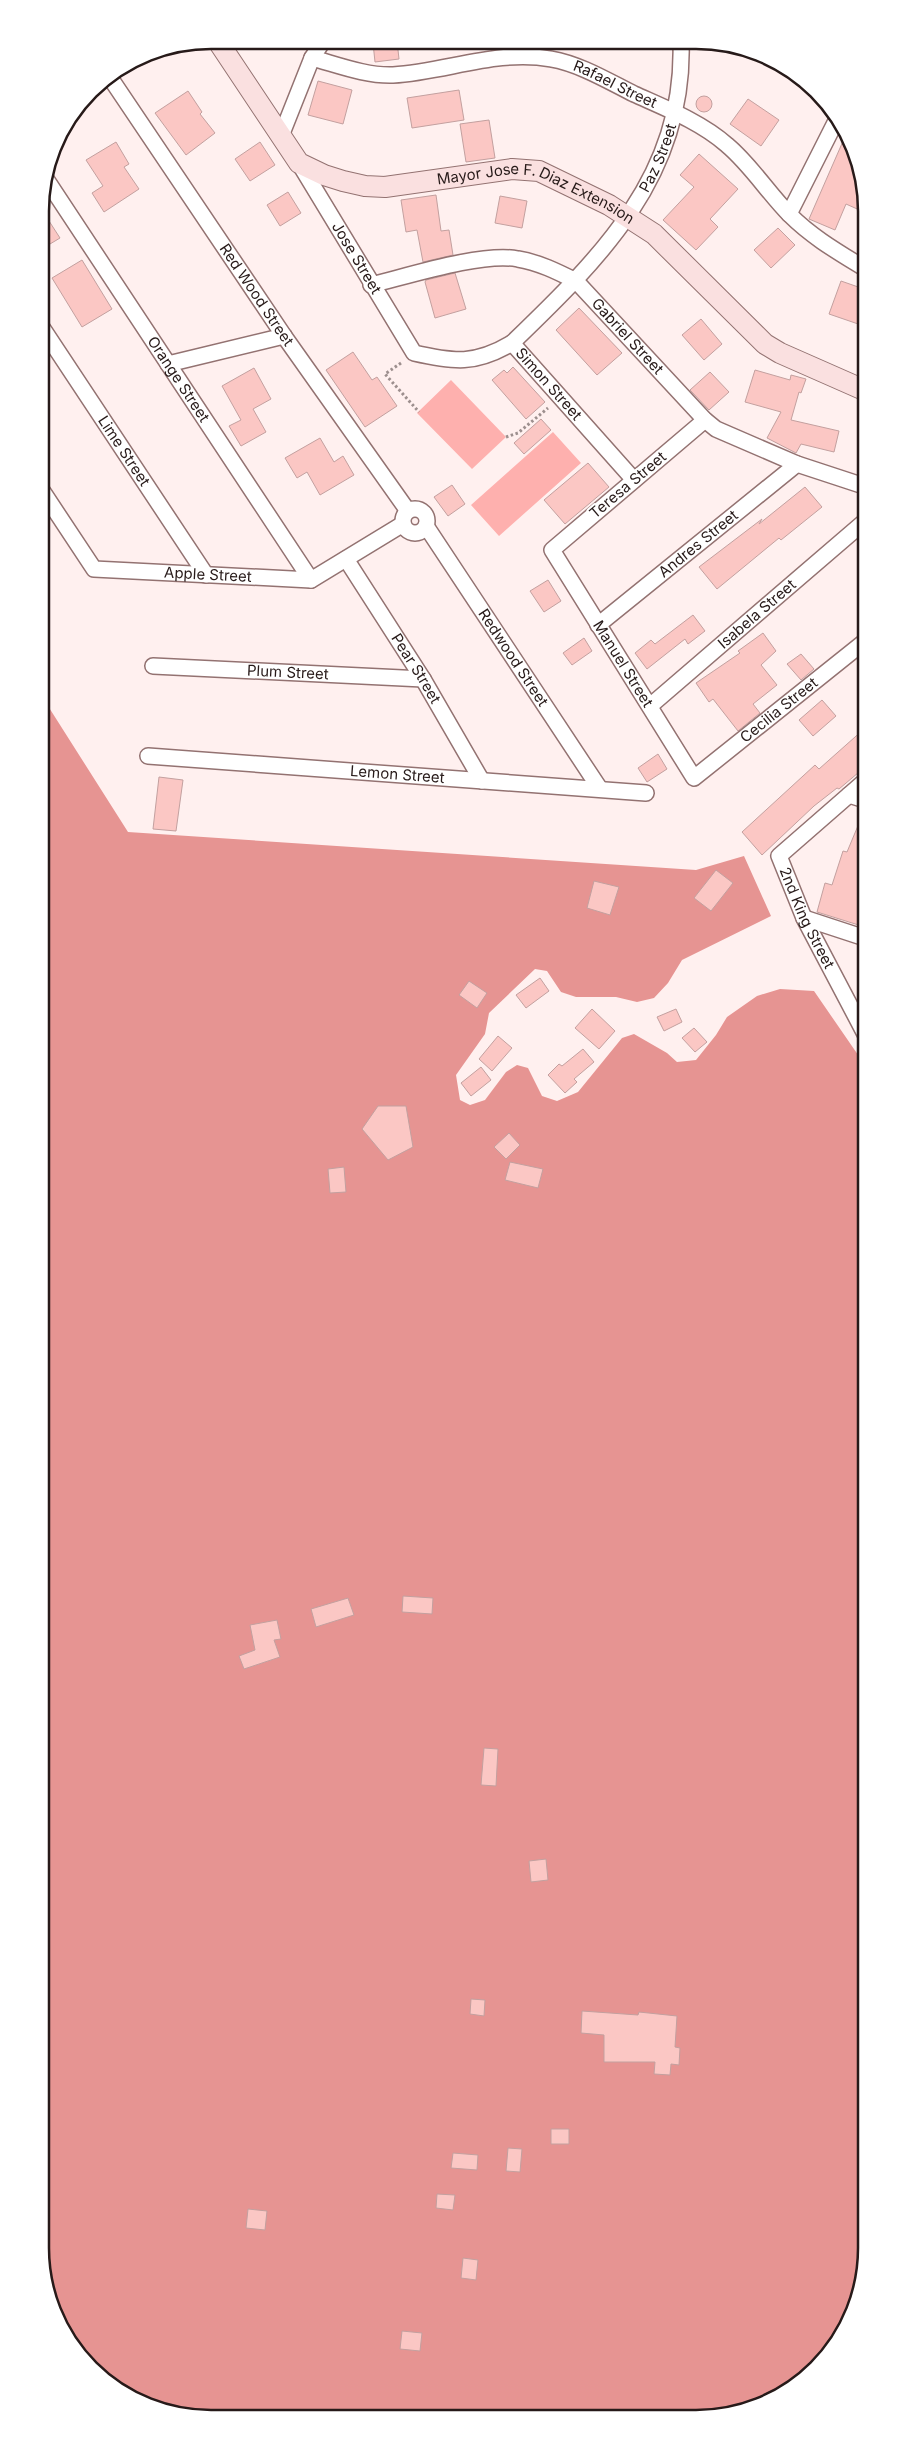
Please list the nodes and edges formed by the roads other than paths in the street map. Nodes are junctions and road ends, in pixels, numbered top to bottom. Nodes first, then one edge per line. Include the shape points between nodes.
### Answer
1 (222, 49) edge
2 (318, 49) edge
3 (681, 49) edge
4 (312, 58) junction
5 (113, 82) edge
6 (675, 113) junction
7 (834, 125) edge
8 (280, 136) junction
9 (300, 163) junction
10 (51, 186) edge
11 (790, 214) junction
12 (629, 216) junction
13 (858, 264) edge
14 (576, 281) junction
15 (371, 285) junction
16 (284, 336) junction
17 (49, 338) edge
18 (512, 343) junction
19 (414, 354) joint
20 (168, 364) junction
21 (858, 387) edge
22 (705, 420) junction
23 (797, 464) junction
24 (634, 480) junction
25 (858, 484) edge
26 (49, 501) edge
27 (406, 517) junction
28 (858, 527) edge
29 (552, 550) joint
30 (346, 559) junction
31 (206, 575) junction
32 (311, 580) junction
33 (598, 625) junction
34 (858, 647) edge
35 (153, 666) dead end
36 (423, 680) junction
37 (650, 706) junction
38 (148, 756) dead end
39 (694, 778) joint
40 (482, 781) junction
41 (858, 787) edge
42 (600, 790) junction
43 (646, 793) dead end
44 (849, 795) junction
45 (858, 798) edge
46 (804, 918) junction
47 (858, 936) edge
48 (858, 1021) edge

1 - 8 street, Mayor Jose F. Diaz Extension
2 - 4 street
3 - 6 street, Paz Street
4 - 6 street, Rafael Street via 381,75 490,59 537,56 571,64
4 - 8 street
5 - 16 street, Red Wood Street
6 - 11 street, Rafael Street via 728,145
6 - 12 street, Paz Street via 661,159
7 - 11 street
8 - 9 street, Mayor Jose F. Diaz Extension
9 - 12 street, Mayor Jose F. Diaz Extension via 343,181 379,187 526,168 547,174
9 - 15 street, Jose Street
10 - 20 street, Orange Street
11 - 13 street, Rafael Street
12 - 14 street, Paz Street
12 - 21 street, Mayor Jose F. Diaz Extension via 669,247 765,344
14 - 15 street, Gabriel Street via 529,262 507,258 464,263
14 - 18 street, Paz Street
14 - 22 street, Gabriel Street
15 - 19 street, Jose Street
16 - 20 street
16 - 27 street, Red Wood Street
17 - 31 street, Lime Street
18 - 19 street, Simon Street via 487,356 463,361
18 - 24 street, Simon Street
20 - 32 street, Orange Street
22 - 23 street, Gabriel Street via 716,429
22 - 24 street, Teresa Street
23 - 25 street, Gabriel Street
23 - 33 street, Andres Street
24 - 29 street, Teresa Street
26 - 31 street, Apple Street via 94,569
27 - 30 street
27 - 42 street, Redwood Street via 411,532 417,533 426,526
28 - 37 street, Isabela Street
29 - 33 street, Manuel Street
30 - 32 street
30 - 36 street, Pear Street
31 - 32 street, Apple Street
33 - 37 street, Manuel Street
34 - 39 street, Cecilia Street
35 - 36 street, Plum Street
36 - 40 street, Pear Street
37 - 39 street, Manuel Street
38 - 40 street, Lemon Street
40 - 42 street, Lemon Street
41 - 44 street
42 - 43 street, Lemon Street
44 - 45 street
44 - 46 street, 2nd King Street via 779,856
46 - 47 street
46 - 48 street, 2nd King Street

